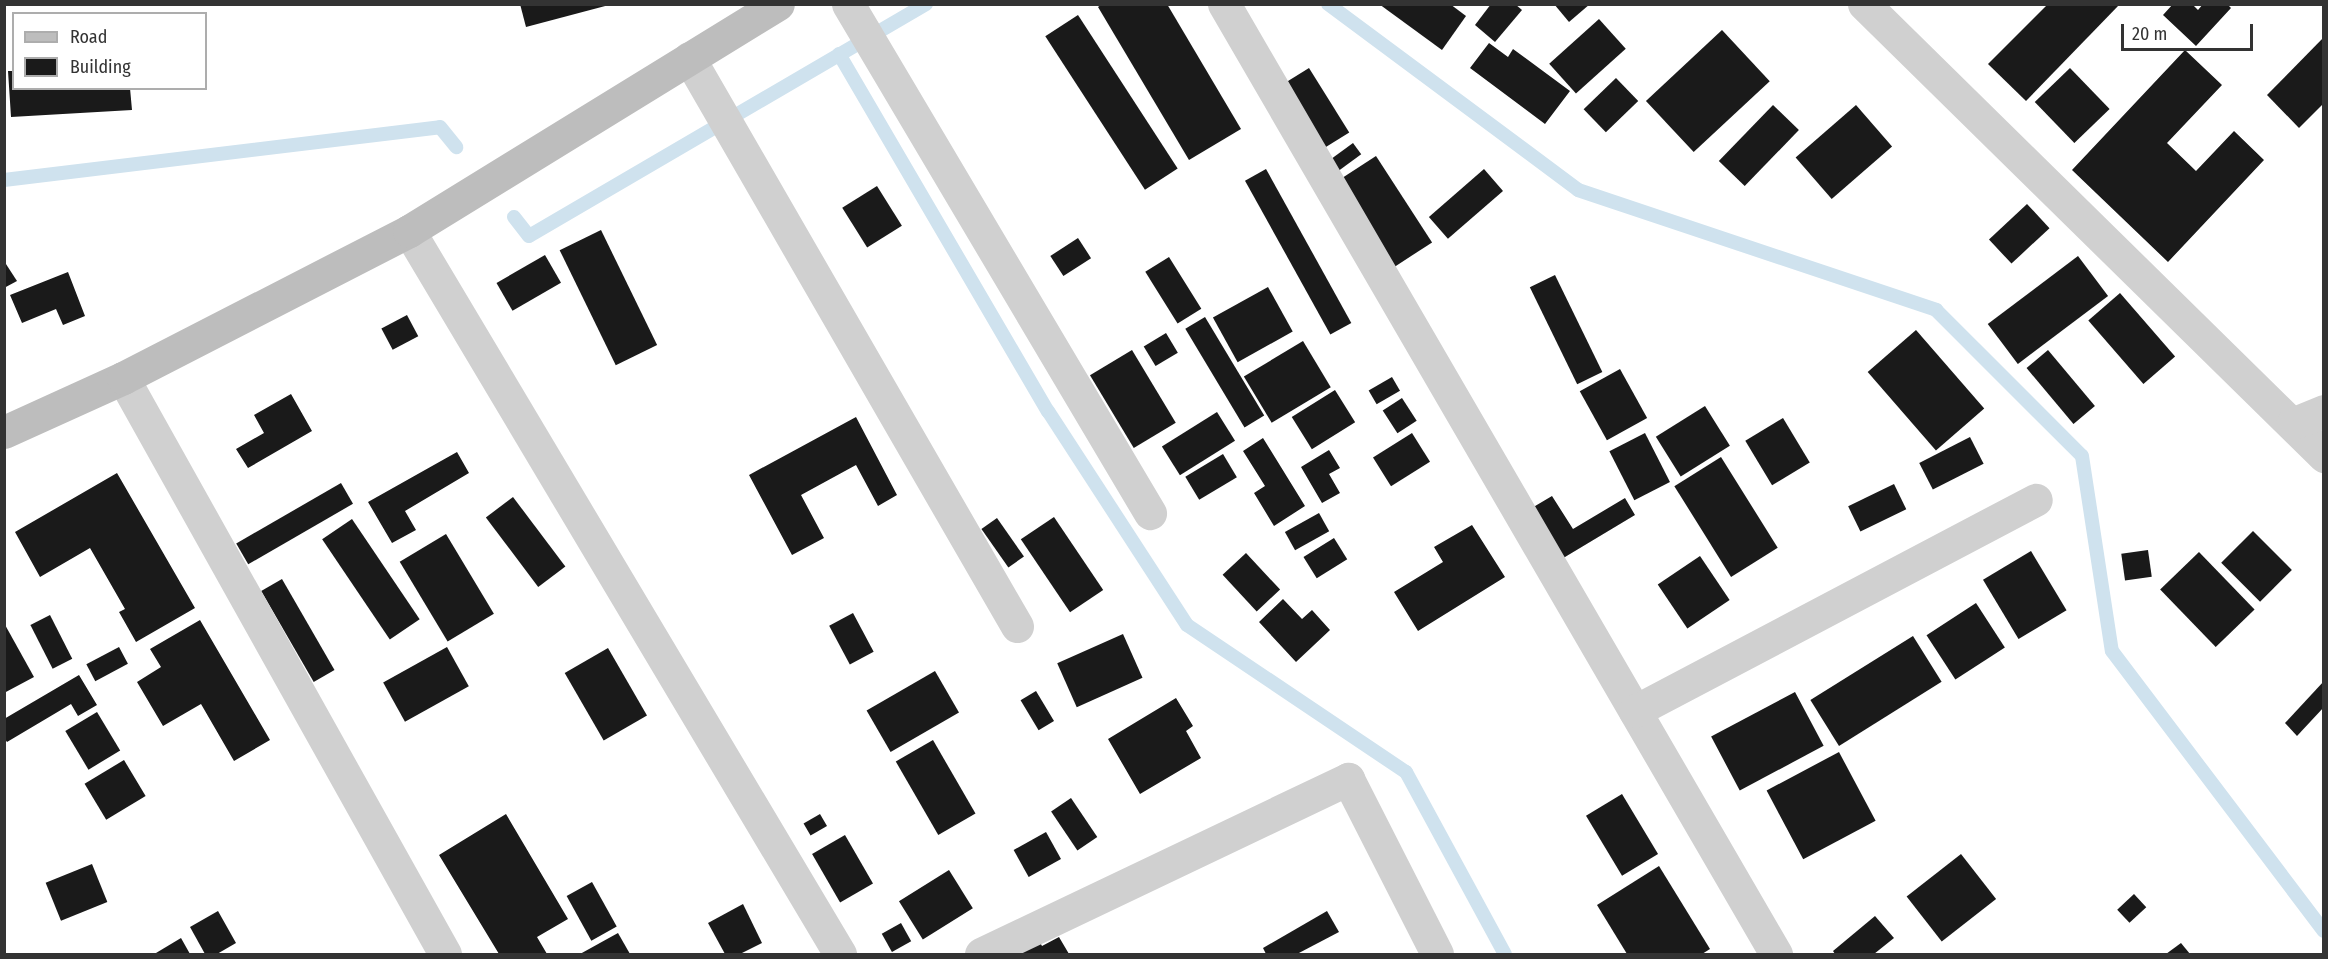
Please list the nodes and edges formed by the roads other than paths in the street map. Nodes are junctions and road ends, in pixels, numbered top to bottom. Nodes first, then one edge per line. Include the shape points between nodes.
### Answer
1 (778, 4) edge
2 (848, 4) edge
3 (1224, 4) edge
4 (1864, 4) edge
5 (689, 58) junction
6 (410, 231) junction
7 (123, 378) junction
8 (2324, 411) edge
9 (2292, 424) junction
10 (4, 432) edge
11 (2324, 456) edge
12 (2036, 500) dead end
13 (1150, 513) dead end
14 (1017, 626) dead end
15 (1635, 711) junction
16 (445, 954) edge
17 (840, 954) edge
18 (981, 954) edge
19 (1437, 954) edge
20 (1776, 954) edge

1 - 5 main road
2 - 13 street
3 - 15 street
4 - 9 street
5 - 6 main road
5 - 14 street
6 - 7 main road
6 - 17 street
7 - 10 main road
7 - 16 street
8 - 9 street
9 - 11 street
12 - 15 street
15 - 20 street
18 - 19 street via 1348,779

